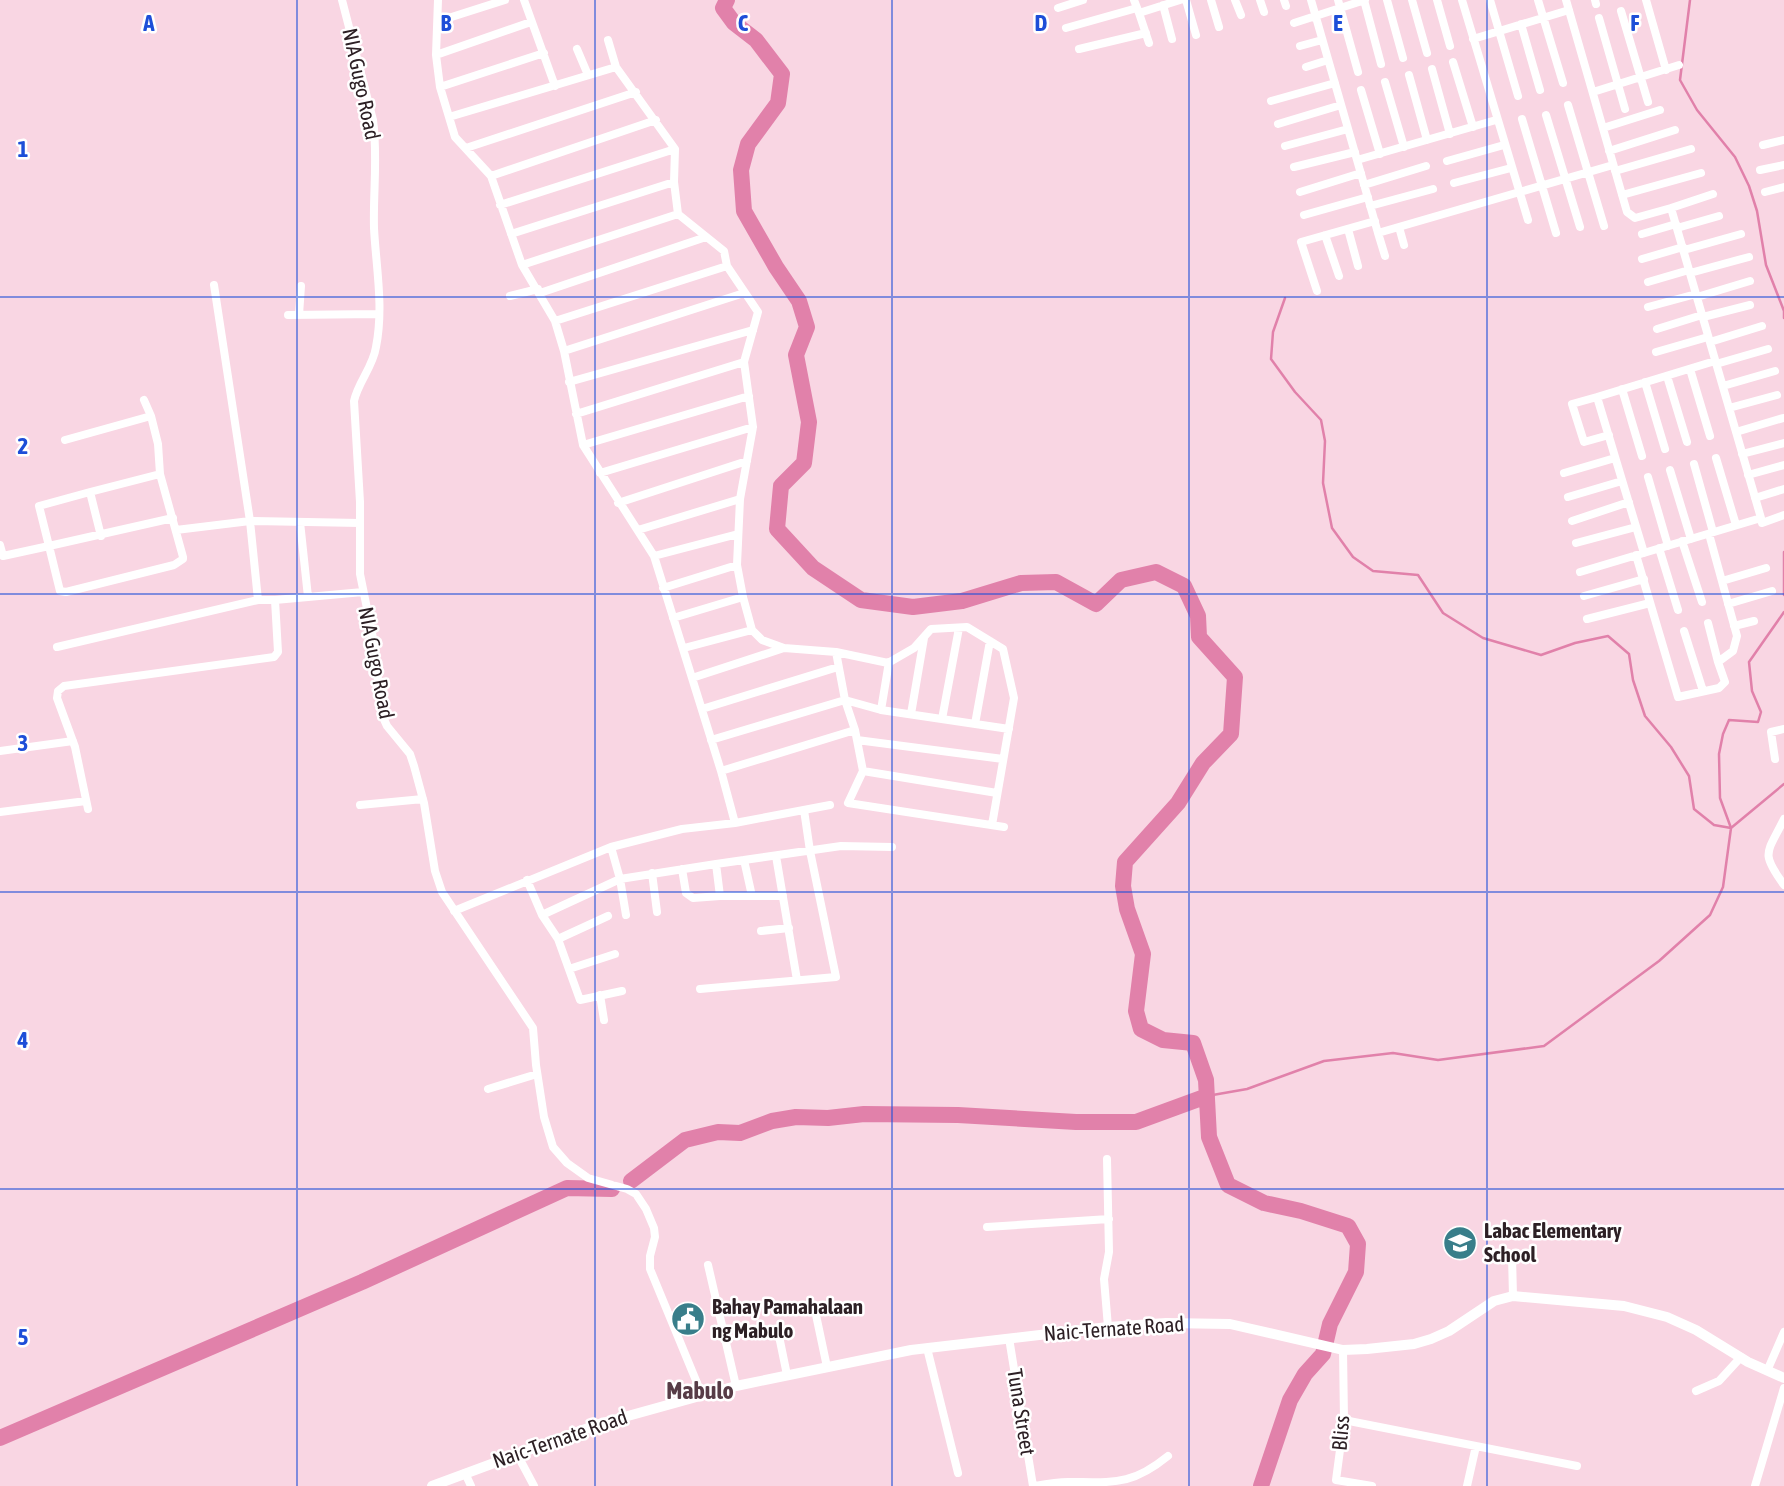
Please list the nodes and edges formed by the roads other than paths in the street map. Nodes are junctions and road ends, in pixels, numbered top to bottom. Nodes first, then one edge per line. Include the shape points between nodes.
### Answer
1 (342, 0) edge
2 (438, 0) edge
3 (505, 0) edge
4 (524, 0) edge
5 (1083, 0) edge
6 (1180, 0) edge
7 (1185, 0) edge
8 (1211, 0) edge
9 (1235, 0) edge
10 (1260, 0) edge
11 (1311, 0) edge
12 (1364, 0) edge
13 (1387, 0) edge
14 (1412, 0) edge
15 (1437, 0) edge
16 (1462, 0) edge
17 (1490, 0) edge
18 (1538, 0) edge
19 (1566, 0) edge
20 (1646, 0) edge
21 (1339, 4) edge
22 (1163, 5) junction
23 (1136, 7) edge
24 (1058, 8) dead end
25 (1569, 10) junction
26 (1621, 11) dead end
27 (1264, 12) dead end
28 (1241, 15) dead end
29 (1315, 15) junction
30 (1543, 18) junction
31 (1599, 18) dead end
32 (439, 21) junction
33 (531, 22) junction
34 (1294, 23) dead end
35 (1521, 24) junction
36 (1219, 27) dead end
37 (1066, 28) dead end
38 (1498, 31) junction
39 (1196, 35) dead end
40 (1473, 38) junction
41 (1172, 39) dead end
42 (608, 40) dead end
43 (1322, 40) junction
44 (1300, 46) dead end
45 (1450, 46) dead end
46 (577, 49) dead end
47 (1079, 50) dead end
48 (544, 53) junction
49 (1427, 53) dead end
50 (436, 55) junction
51 (1403, 58) dead end
52 (1328, 60) junction
53 (1453, 62) dead end
54 (1381, 64) dead end
55 (1679, 65) dead end
56 (616, 67) junction
57 (1307, 67) dead end
58 (1432, 69) dead end
59 (1666, 69) junction
60 (1358, 72) dead end
61 (588, 75) junction
62 (1409, 75) dead end
63 (1640, 78) junction
64 (1385, 82) dead end
65 (1335, 83) junction
66 (1563, 83) dead end
67 (1618, 85) junction
68 (555, 86) junction
69 (440, 87) junction
70 (1362, 90) dead end
71 (1540, 90) dead end
72 (636, 92) junction
73 (1593, 92) junction
74 (1518, 96) dead end
75 (1270, 101) dead end
76 (1648, 102) dead end
77 (1341, 105) junction
78 (1568, 105) dead end
79 (1625, 109) dead end
80 (1660, 110) dead end
81 (1546, 116) dead end
82 (449, 117) junction
83 (1522, 119) dead end
84 (656, 120) junction
85 (1496, 120) junction
86 (1278, 124) dead end
87 (1473, 127) junction
88 (1603, 128) junction
89 (1348, 129) junction
90 (1675, 130) dead end
91 (1450, 134) junction
92 (1427, 140) junction
93 (1784, 140) edge
94 (1504, 145) junction
95 (1763, 145) dead end
96 (1285, 146) dead end
97 (1404, 147) junction
98 (466, 148) junction
99 (675, 149) junction
100 (1691, 149) dead end
101 (1609, 150) junction
102 (1380, 154) junction
103 (1356, 156) junction
104 (1447, 161) dead end
105 (1784, 165) edge
106 (1426, 166) dead end
107 (1294, 167) dead end
108 (1614, 168) junction
109 (1511, 169) junction
110 (1760, 170) dead end
111 (1587, 172) junction
112 (1361, 173) junction
113 (1701, 173) dead end
114 (491, 176) junction
115 (1564, 179) junction
116 (674, 182) junction
117 (1454, 183) dead end
118 (1364, 186) junction
119 (1542, 186) junction
120 (1784, 187) edge
121 (1433, 189) dead end
122 (1300, 192) dead end
123 (1518, 192) junction
124 (1765, 192) dead end
125 (1713, 194) dead end
126 (1622, 195) junction
127 (1369, 202) junction
128 (500, 205) junction
129 (1671, 208) junction
130 (678, 214) junction
131 (1304, 215) dead end
132 (1719, 216) dead end
133 (1528, 220) dead end
134 (1375, 221) junction
135 (1604, 226) dead end
136 (1677, 226) junction
137 (1399, 227) junction
138 (1580, 227) dead end
139 (1348, 229) junction
140 (1378, 233) junction
141 (1556, 233) dead end
142 (512, 234) junction
143 (1642, 234) dead end
144 (1741, 234) dead end
145 (1325, 235) junction
146 (706, 237) junction
147 (1405, 245) dead end
148 (1683, 249) junction
149 (1385, 256) dead end
150 (1749, 257) dead end
151 (1642, 259) dead end
152 (522, 265) junction
153 (727, 266) junction
154 (1358, 266) dead end
155 (1690, 271) junction
156 (1339, 276) dead end
157 (1750, 281) dead end
158 (1648, 282) dead end
159 (214, 285) dead end
160 (301, 286) dead end
161 (539, 291) junction
162 (1317, 291) dead end
163 (744, 293) junction
164 (1697, 295) junction
165 (510, 296) dead end
166 (1750, 304) dead end
167 (1648, 307) dead end
168 (378, 314) junction
169 (288, 315) dead end
170 (299, 315) junction
171 (1703, 316) junction
172 (555, 321) junction
173 (1762, 326) dead end
174 (1657, 329) dead end
175 (753, 330) junction
176 (1709, 339) junction
177 (1768, 349) dead end
178 (564, 351) junction
179 (1656, 352) dead end
180 (744, 362) junction
181 (1716, 362) junction
182 (1690, 369) junction
183 (1775, 371) dead end
184 (1667, 376) junction
185 (569, 382) junction
186 (1645, 382) junction
187 (1723, 386) junction
188 (1622, 389) junction
189 (1777, 395) dead end
190 (749, 396) junction
191 (1597, 397) junction
192 (144, 400) dead end
193 (1729, 408) junction
194 (576, 414) junction
195 (151, 416) junction
196 (1783, 418) edge
197 (753, 427) junction
198 (1736, 432) junction
199 (1609, 435) junction
200 (1710, 436) dead end
201 (65, 440) dead end
202 (1687, 442) dead end
203 (1784, 443) edge
204 (583, 444) junction
205 (1665, 449) dead end
206 (1742, 454) junction
207 (1642, 456) dead end
208 (1615, 458) junction
209 (1716, 458) dead end
210 (747, 461) junction
211 (1694, 464) dead end
212 (1784, 465) edge
213 (1670, 470) dead end
214 (1564, 473) dead end
215 (160, 474) junction
216 (600, 474) junction
217 (1748, 475) junction
218 (1648, 477) dead end
219 (1622, 481) junction
220 (1784, 489) edge
221 (90, 492) junction
222 (1568, 497) dead end
223 (1755, 498) junction
224 (740, 499) junction
225 (1629, 502) junction
226 (618, 503) junction
227 (1784, 515) edge
228 (173, 518) junction
229 (1760, 518) junction
230 (250, 521) junction
231 (1572, 521) dead end
232 (300, 522) junction
233 (360, 523) junction
234 (1736, 525) junction
235 (1636, 527) junction
236 (176, 530) junction
237 (638, 530) junction
238 (1711, 533) junction
239 (738, 534) junction
240 (101, 536) junction
241 (1686, 540) junction
242 (1576, 543) dead end
243 (0, 545) edge
244 (49, 546) junction
245 (1664, 547) junction
246 (1640, 554) junction
247 (1, 556) edge
248 (654, 556) junction
249 (737, 565) junction
250 (1766, 568) dead end
251 (1580, 572) dead end
252 (1644, 579) junction
253 (1722, 582) junction
254 (663, 588) junction
255 (1772, 591) dead end
256 (363, 592) junction
257 (1584, 596) dead end
258 (308, 597) junction
259 (743, 597) junction
260 (258, 600) junction
261 (275, 600) junction
262 (1702, 602) dead end
263 (1650, 603) junction
264 (1728, 604) junction
265 (1678, 610) dead end
266 (673, 618) junction
267 (1587, 620) dead end
268 (1754, 621) dead end
269 (1707, 624) dead end
270 (1734, 626) junction
271 (959, 628) junction
272 (752, 631) junction
273 (1684, 631) dead end
274 (924, 637) junction
275 (990, 641) junction
276 (57, 647) dead end
277 (684, 648) junction
278 (784, 648) junction
279 (836, 652) junction
280 (889, 662) junction
281 (1718, 662) junction
282 (838, 667) junction
283 (692, 678) junction
284 (1703, 691) junction
285 (845, 700) junction
286 (702, 709) junction
287 (881, 710) junction
288 (911, 714) junction
289 (942, 719) junction
290 (975, 724) junction
291 (1009, 729) junction
292 (1784, 729) edge
293 (855, 730) junction
294 (711, 740) junction
295 (857, 740) junction
296 (73, 741) junction
297 (0, 751) edge
298 (1775, 759) dead end
299 (1003, 760) junction
300 (722, 771) junction
301 (863, 771) junction
302 (998, 793) junction
303 (423, 799) junction
304 (360, 805) dead end
305 (830, 805) dead end
306 (804, 810) junction
307 (0, 812) edge
308 (1784, 819) edge
309 (735, 823) junction
310 (992, 825) junction
311 (1004, 827) dead end
312 (611, 847) junction
313 (892, 847) dead end
314 (810, 851) junction
315 (776, 856) junction
316 (744, 860) junction
317 (716, 864) junction
318 (682, 869) junction
319 (652, 873) junction
320 (620, 879) junction
321 (527, 880) junction
322 (1784, 885) edge
323 (720, 896) junction
324 (752, 896) junction
325 (783, 896) junction
326 (454, 911) junction
327 (657, 912) dead end
328 (542, 915) junction
329 (626, 915) dead end
330 (608, 916) dead end
331 (789, 928) junction
332 (761, 931) dead end
333 (558, 939) junction
334 (615, 954) dead end
335 (569, 969) junction
336 (797, 980) junction
337 (701, 989) dead end
338 (622, 991) dead end
339 (600, 995) junction
340 (604, 1020) dead end
341 (537, 1074) junction
342 (488, 1089) dead end
343 (1107, 1159) dead end
344 (1109, 1219) junction
345 (987, 1227) dead end
346 (1513, 1256) dead end
347 (709, 1265) dead end
348 (1513, 1296) junction
349 (816, 1315) dead end
350 (1108, 1327) junction
351 (1784, 1332) edge
352 (779, 1336) dead end
353 (1009, 1338) junction
354 (927, 1348) junction
355 (1343, 1350) junction
356 (1741, 1357) junction
357 (827, 1367) junction
358 (1767, 1371) junction
359 (787, 1376) junction
360 (1784, 1378) edge
361 (736, 1386) junction
362 (1784, 1388) edge
363 (1696, 1391) dead end
364 (702, 1395) junction
365 (1343, 1420) junction
366 (1476, 1446) junction
367 (517, 1454) junction
368 (1168, 1456) dead end
369 (1577, 1466) dead end
370 (465, 1473) junction
371 (958, 1473) dead end
372 (432, 1486) edge
373 (471, 1486) edge
374 (534, 1486) edge
375 (1034, 1486) edge
376 (1372, 1486) edge
377 (1467, 1486) edge
378 (1755, 1486) edge

1 - 168 street, NIA Gugo Road via 374,127
2 - 32 street
3 - 32 street
4 - 33 street
5 - 24 street
6 - 22 street
7 - 39 street
8 - 36 street
9 - 28 street
10 - 27 street
11 - 29 street
12 - 21 street
12 - 54 street
13 - 51 street
14 - 49 street
15 - 45 street
16 - 40 street
17 - 38 street
18 - 30 street
19 - 25 street
20 - 59 street
21 - 29 street
21 - 60 street
22 - 23 street
22 - 41 street
23 - 37 street
23 - 47 street via 1147,38
25 - 30 street
25 - 73 street
26 - 63 street
29 - 34 street
29 - 43 street
30 - 35 street
30 - 66 street
31 - 67 street
32 - 50 street
33 - 48 street
33 - 50 street
35 - 38 street
35 - 71 street
38 - 40 street
38 - 74 street
40 - 85 street
42 - 56 street
43 - 44 street
43 - 52 street
46 - 61 street
48 - 68 street
48 - 69 street
50 - 69 street
52 - 57 street
52 - 65 street
53 - 87 street
55 - 59 street
56 - 61 street
56 - 72 street
58 - 91 street
59 - 63 street
61 - 68 street
62 - 92 street
63 - 67 street
63 - 76 street
64 - 97 street
65 - 75 street
65 - 77 street
67 - 73 street
67 - 79 street
68 - 82 street
69 - 82 street
70 - 102 street
72 - 84 street
72 - 98 street
73 - 88 street
77 - 86 street
77 - 89 street
78 - 111 street
80 - 88 street
81 - 115 street
82 - 98 street via 455,137
83 - 119 street
84 - 99 street
84 - 114 street
85 - 87 street
85 - 94 street
87 - 91 street
88 - 101 street
89 - 96 street
89 - 103 street
90 - 101 street
91 - 92 street
92 - 97 street
93 - 95 street
94 - 104 street
94 - 109 street
97 - 102 street
98 - 114 street
99 - 116 street
99 - 128 street
100 - 108 street
101 - 108 street
102 - 103 street
103 - 107 street
103 - 112 street
105 - 110 street
106 - 118 street
108 - 111 street
108 - 126 street
109 - 117 street
109 - 123 street
111 - 115 street
111 - 135 street
112 - 118 street
112 - 122 street
113 - 126 street
114 - 128 street
115 - 119 street
115 - 138 street
116 - 130 street
116 - 142 street
118 - 127 street
119 - 123 street
119 - 141 street
120 - 124 street
121 - 127 street
123 - 133 street
123 - 137 street
125 - 129 street
126 - 129 street via 1627,212 1635,218
127 - 131 street
127 - 134 street
128 - 142 street
129 - 136 street
130 - 146 street
130 - 152 street
132 - 136 street
134 - 139 street
134 - 140 street
136 - 143 street
136 - 148 street
137 - 140 street
137 - 147 street
139 - 145 street
139 - 154 street
140 - 149 street
142 - 152 street
144 - 148 street
145 - 156 street
145 - 162 street via 1301,242
146 - 153 street via 724,251
146 - 161 street
148 - 151 street
148 - 155 street
150 - 155 street
152 - 161 street
153 - 163 street
153 - 172 street
155 - 158 street
155 - 164 street
157 - 164 street
159 - 230 street
160 - 170 street
161 - 165 street
161 - 172 street
163 - 175 street via 758,312
163 - 178 street
164 - 167 street
164 - 171 street
166 - 171 street
168 - 170 street
168 - 233 street, NIA Gugo Road via 376,347 354,401
169 - 170 street
171 - 174 street
171 - 176 street
172 - 178 street
173 - 176 street
175 - 180 street
175 - 185 street
176 - 179 street
176 - 181 street
177 - 181 street
178 - 185 street
180 - 190 street
180 - 194 street
181 - 182 street
181 - 187 street
182 - 184 street
182 - 200 street
183 - 187 street
184 - 186 street
184 - 202 street
185 - 194 street
186 - 188 street
186 - 205 street
187 - 193 street
188 - 191 street
188 - 207 street
189 - 193 street
190 - 197 street
190 - 204 street
191 - 199 street
191 - 199 street via 1572,404 1584,442
192 - 195 street
193 - 198 street
194 - 204 street
195 - 201 street
195 - 215 street via 159,444
196 - 198 street
197 - 210 street
197 - 216 street
198 - 206 street
199 - 208 street
203 - 206 street
204 - 216 street
206 - 217 street
208 - 214 street
208 - 219 street
209 - 234 street
210 - 224 street
210 - 226 street
211 - 238 street
212 - 217 street
213 - 241 street
215 - 221 street
215 - 228 street
216 - 226 street
217 - 223 street
218 - 245 street
219 - 222 street
219 - 225 street
220 - 223 street
221 - 240 street
221 - 244 street via 39,506
223 - 229 street
224 - 237 street
224 - 239 street
225 - 231 street
225 - 235 street
226 - 237 street
227 - 229 street via 1762,523
228 - 236 street
228 - 240 street
229 - 234 street
230 - 232 street
230 - 236 street
230 - 260 street
232 - 233 street
232 - 258 street
233 - 256 street, NIA Gugo Road
234 - 238 street
235 - 242 street
235 - 246 street
236 - 244 street via 181,563 66,592 59,589
237 - 248 street
238 - 241 street
238 - 253 street
239 - 248 street
239 - 249 street
240 - 244 street
241 - 245 street
241 - 262 street
243 - 247 street
244 - 247 street
245 - 246 street
245 - 265 street
246 - 251 street
246 - 252 street
248 - 254 street
249 - 254 street
249 - 259 street
250 - 253 street
252 - 257 street
252 - 263 street
253 - 264 street
254 - 266 street
255 - 264 street
256 - 258 street
256 - 303 street, NIA Gugo Road via 376,652 382,715 410,754
258 - 261 street
259 - 266 street
259 - 272 street
260 - 261 street
260 - 276 street
261 - 296 street via 278,652 274,657 64,686 57,698
263 - 267 street
263 - 284 street via 1678,697
264 - 270 street
266 - 277 street
268 - 270 street
269 - 281 street
270 - 281 street via 1733,651
271 - 274 street via 931,629
271 - 275 street via 967,627
271 - 289 street
272 - 277 street
272 - 278 street
273 - 284 street
274 - 280 street
274 - 288 street
275 - 290 street
275 - 291 street via 1003,649 1014,698
277 - 283 street
278 - 279 street
278 - 283 street
279 - 280 street
279 - 282 street
280 - 287 street
281 - 284 street via 1725,681 1719,688
282 - 285 street
282 - 286 street
283 - 286 street
285 - 287 street
285 - 293 street
285 - 294 street
286 - 294 street
287 - 288 street
288 - 289 street
289 - 290 street
290 - 291 street
291 - 299 street
292 - 298 street via 1771,733
293 - 295 street
293 - 300 street
294 - 300 street
295 - 299 street
295 - 301 street
296 - 297 street
296 - 307 street via 87,805
299 - 302 street
300 - 309 street
301 - 302 street
301 - 310 street via 848,803
302 - 310 street
303 - 304 street
303 - 326 street, NIA Gugo Road via 438,883
305 - 306 street
306 - 309 street
306 - 314 street
308 - 322 street via 1767,857
309 - 312 street via 682,829
310 - 311 street
312 - 320 street
312 - 321 street
313 - 314 street
314 - 315 street
314 - 336 street via 836,976
315 - 316 street
315 - 325 street
316 - 317 street
316 - 324 street
317 - 318 street
317 - 323 street
318 - 319 street
318 - 323 street via 686,893 693,898
319 - 320 street
319 - 327 street
320 - 328 street
320 - 329 street
321 - 326 street
321 - 328 street
323 - 324 street
324 - 325 street
325 - 331 street
326 - 341 street, NIA Gugo Road via 529,1019
328 - 333 street
330 - 333 street
331 - 332 street
331 - 336 street
333 - 335 street
334 - 335 street
335 - 339 street via 580,1000
336 - 337 street
338 - 339 street
339 - 340 street
341 - 342 street
341 - 364 street, NIA Gugo Road via 545,1122 556,1152 588,1178 636,1194 646,1209 655,1237 650,1256 652,1276
343 - 344 street
344 - 345 street
344 - 350 street via 1104,1279
346 - 348 street
347 - 361 street
348 - 355 main road, Naic-Ternate Road via 1494,1301 1431,1339
348 - 356 main road, Naic-Ternate Road via 1655,1313 1679,1321
349 - 357 street
350 - 353 main road, Naic-Ternate Road
350 - 355 main road, Naic-Ternate Road via 1247,1326
351 - 358 street
352 - 359 street
353 - 354 main road, Naic-Ternate Road
353 - 375 street, Tuna Street
354 - 357 main road, Naic-Ternate Road
354 - 371 street
355 - 365 street, Bliss
356 - 358 main road, Naic-Ternate Road
356 - 363 street via 1723,1378
357 - 359 main road, Naic-Ternate Road
358 - 360 main road, Naic-Ternate Road
359 - 361 main road, Naic-Ternate Road
361 - 364 main road, Naic-Ternate Road
362 - 378 street
364 - 367 main road, Naic-Ternate Road via 599,1424
365 - 366 street
365 - 376 street, Bliss via 1336,1480
366 - 369 street
366 - 377 street
367 - 370 main road, Naic-Ternate Road
367 - 374 street
368 - 375 street via 1151,1472 1126,1482
370 - 372 main road, Naic-Ternate Road
370 - 373 street

